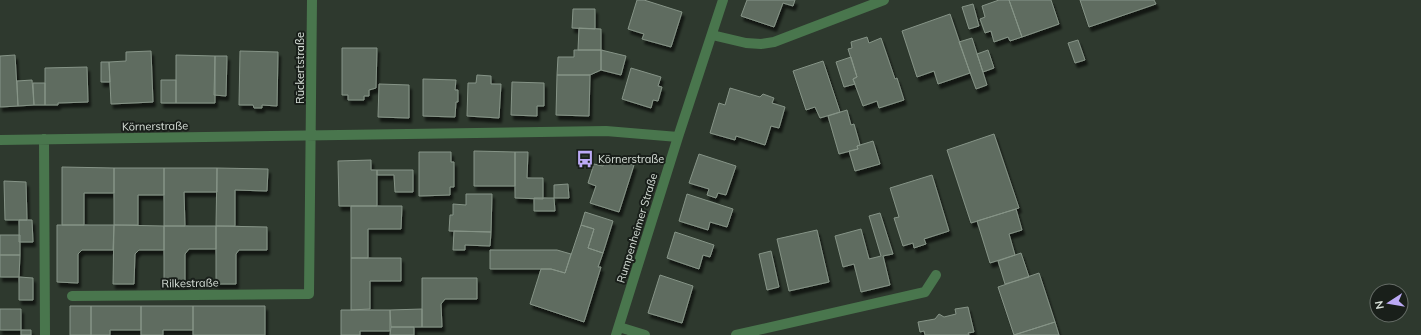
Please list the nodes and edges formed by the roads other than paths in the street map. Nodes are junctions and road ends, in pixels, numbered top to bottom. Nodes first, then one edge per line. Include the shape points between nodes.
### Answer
1 (312, 0) edge
2 (723, 0) edge
3 (884, 0) edge
4 (712, 35) junction
5 (311, 136) junction
6 (678, 137) junction
7 (44, 139) junction
8 (0, 140) edge
9 (936, 275) dead end
10 (72, 296) dead end
11 (618, 331) edge
12 (45, 335) edge
13 (645, 335) edge
14 (736, 335) edge

1 - 5 street, Rückertstraße
2 - 4 street, Rumpenheimer Straße
3 - 4 street via 774,42 761,44
4 - 6 street, Rumpenheimer Straße
5 - 6 street, Körnerstraße via 606,131
5 - 7 street, Körnerstraße
5 - 10 street, Rilkestraße via 310,294
6 - 11 street, Rumpenheimer Straße
7 - 8 street, Körnerstraße
7 - 12 street
9 - 14 street via 925,292
11 - 13 street, Rumpenheimer Straße

